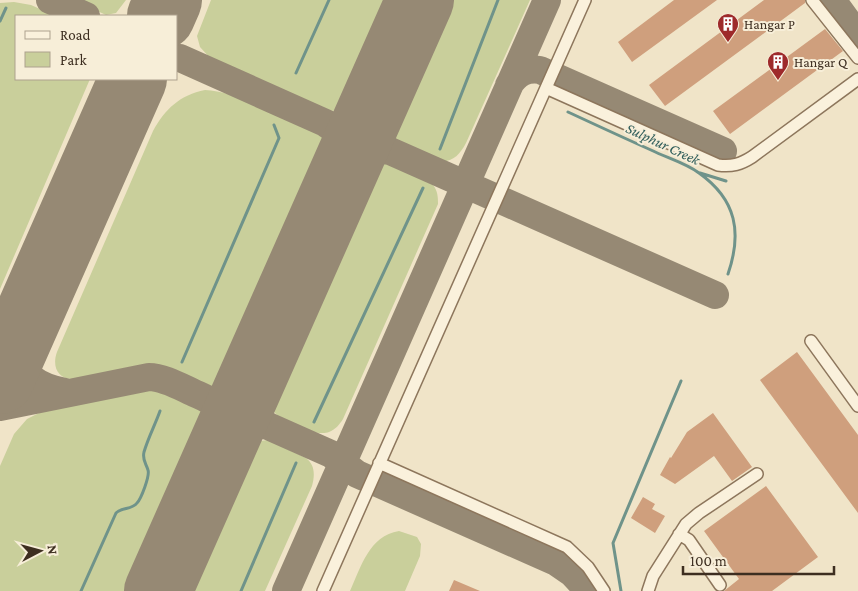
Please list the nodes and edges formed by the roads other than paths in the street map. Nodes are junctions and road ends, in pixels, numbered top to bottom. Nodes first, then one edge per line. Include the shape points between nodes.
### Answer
1 (585, 0) edge
2 (812, 0) edge
3 (858, 58) edge
4 (858, 79) edge
5 (546, 88) junction
6 (811, 342) dead end
7 (858, 406) edge
8 (379, 463) junction
9 (757, 474) dead end
10 (679, 534) junction
11 (720, 585) dead end
12 (323, 591) edge
13 (604, 591) edge
14 (648, 591) edge

1 - 5 lane
2 - 3 lane
4 - 5 lane via 752,157 741,164 726,166
5 - 8 lane
6 - 7 lane
8 - 12 lane
8 - 13 lane via 567,547 588,566
9 - 10 lane via 699,513
10 - 11 lane via 688,540
10 - 14 lane via 653,576

